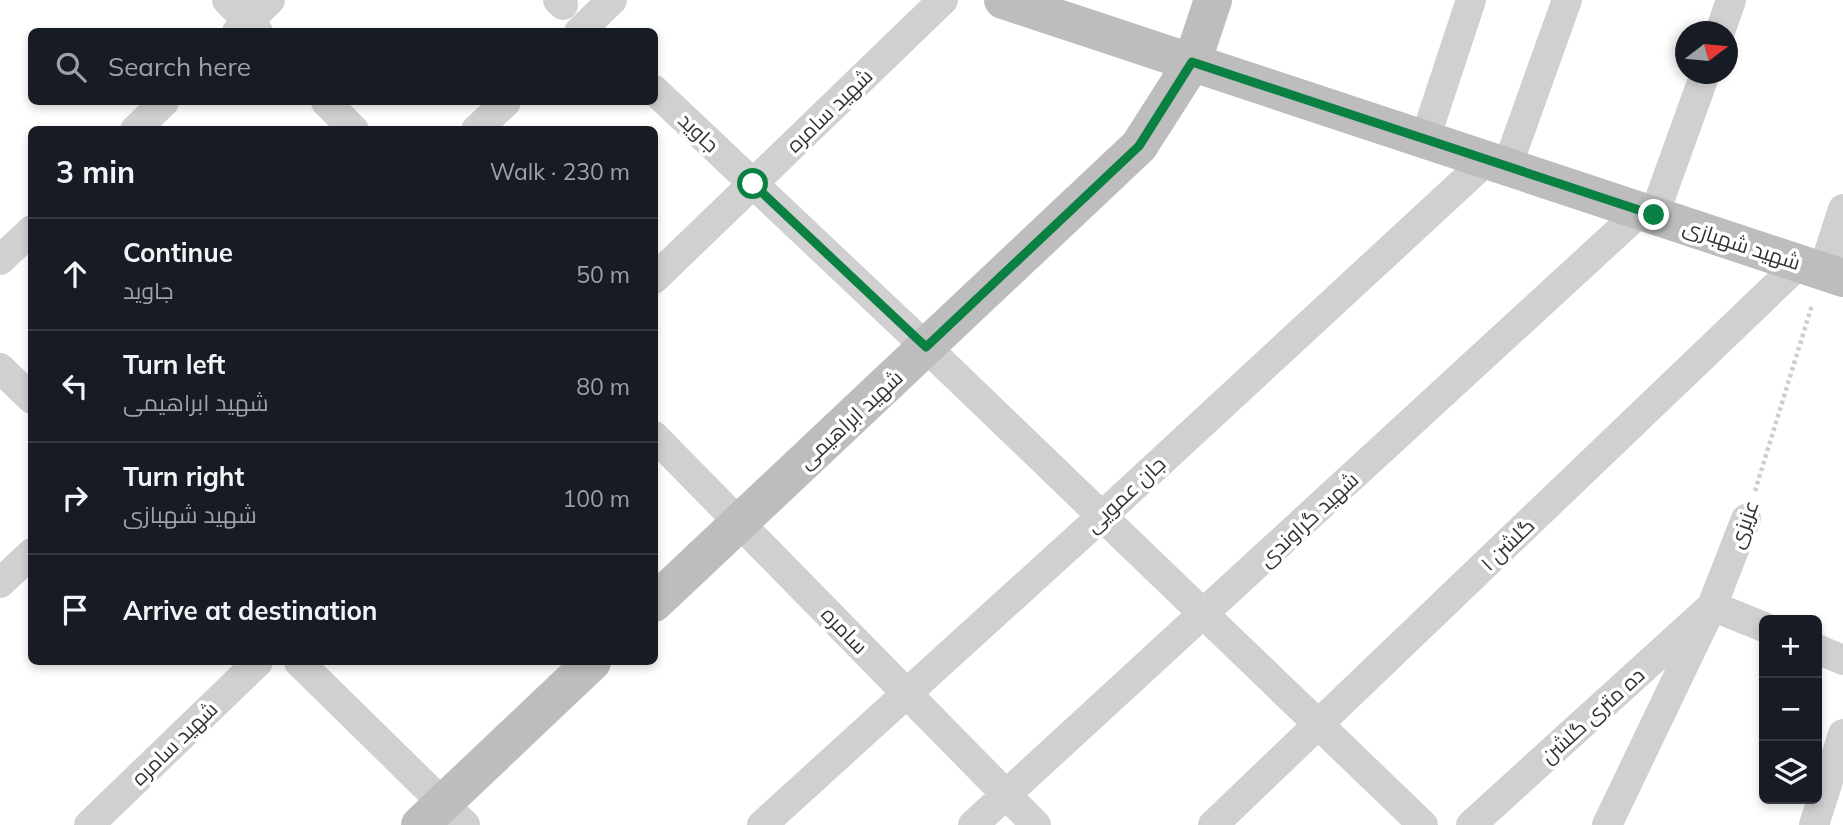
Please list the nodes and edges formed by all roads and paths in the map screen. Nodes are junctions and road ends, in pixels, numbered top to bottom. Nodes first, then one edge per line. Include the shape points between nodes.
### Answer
1 (227, 0) edge
2 (270, 0) edge
3 (612, 0) edge
4 (943, 0) edge
5 (1003, 0) edge
6 (1213, 0) edge
7 (1471, 0) edge
8 (1567, 0) edge
9 (1731, 0) edge
10 (1724, 21) edge
11 (247, 28) edge
12 (587, 28) edge
13 (1192, 62) junction
14 (1701, 84) edge
15 (658, 94) edge
16 (161, 105) edge
17 (329, 105) edge
18 (503, 105) edge
19 (139, 126) edge
20 (350, 126) edge
21 (480, 126) edge
22 (1425, 139) junction
23 (1497, 163) junction
24 (753, 184) junction
25 (1843, 209) edge
26 (1647, 213) junction
27 (28, 234) edge
28 (0, 260) edge
29 (1822, 271) edge
30 (658, 275) edge
31 (926, 347) junction
32 (0, 368) edge
33 (28, 395) edge
34 (658, 440) edge
35 (1102, 516) junction
36 (1746, 519) joint
37 (740, 522) junction
38 (28, 557) edge
39 (0, 583) edge
40 (658, 599) edge
41 (1712, 606) junction
42 (1204, 614) junction
43 (1759, 625) edge
44 (1822, 651) edge
45 (1843, 660) edge
46 (255, 665) edge
47 (302, 665) edge
48 (589, 665) edge
49 (906, 692) junction
50 (1319, 725) junction
51 (1843, 734) edge
52 (1006, 795) junction
53 (442, 818) edge
54 (89, 825) edge
55 (762, 825) edge
56 (973, 825) edge
57 (1036, 825) edge
58 (1213, 825) edge
59 (1423, 825) edge
60 (1471, 825) edge
61 (1607, 825) edge
62 (1814, 825) edge

1 - 11 street
2 - 11 street
3 - 12 street
4 - 24 street, شهید سامره
5 - 13 street, شهید شهبازی
6 - 13 street, شهید ابراهیمی
7 - 22 street
8 - 23 street
9 - 10 street
13 - 22 street, شهید شهبازی
13 - 31 street, شهید ابراهیمی via 1139,146
14 - 26 street
15 - 24 street, جاوید
16 - 19 street
17 - 20 street
18 - 21 street
22 - 23 street, شهید شهبازی
23 - 26 street, شهید شهبازی
23 - 35 street, جان عمویی
24 - 30 street, شهید سامره
24 - 31 street, جاوید
25 - 29 street
26 - 29 street, شهید شهبازی
26 - 42 street, شهید گراوندی
27 - 28 street
29 - 36 path, عزیزی
29 - 50 street, گلشن ۱
31 - 35 street, جاوید
31 - 37 street, شهید ابراهیمی
32 - 33 street
34 - 37 street, سامره
35 - 42 street, جاوید
35 - 49 street, جان عمویی
36 - 41 street, عزیزی
37 - 40 street, شهید ابراهیمی
37 - 49 street, سامره
38 - 39 street
41 - 43 street
41 - 60 street, ده متری گلشن
41 - 61 street, عزیزی
42 - 50 street, جاوید
42 - 52 street, شهید گراوندی
44 - 45 street
46 - 54 street, شهید سامره
47 - 53 street
48 - 53 street
49 - 52 street, سامره
49 - 55 street, جان عمویی
50 - 58 street, گلشن ۱
50 - 59 street, جاوید
51 - 62 street
52 - 56 street, شهید گراوندی
52 - 57 street, سامره

